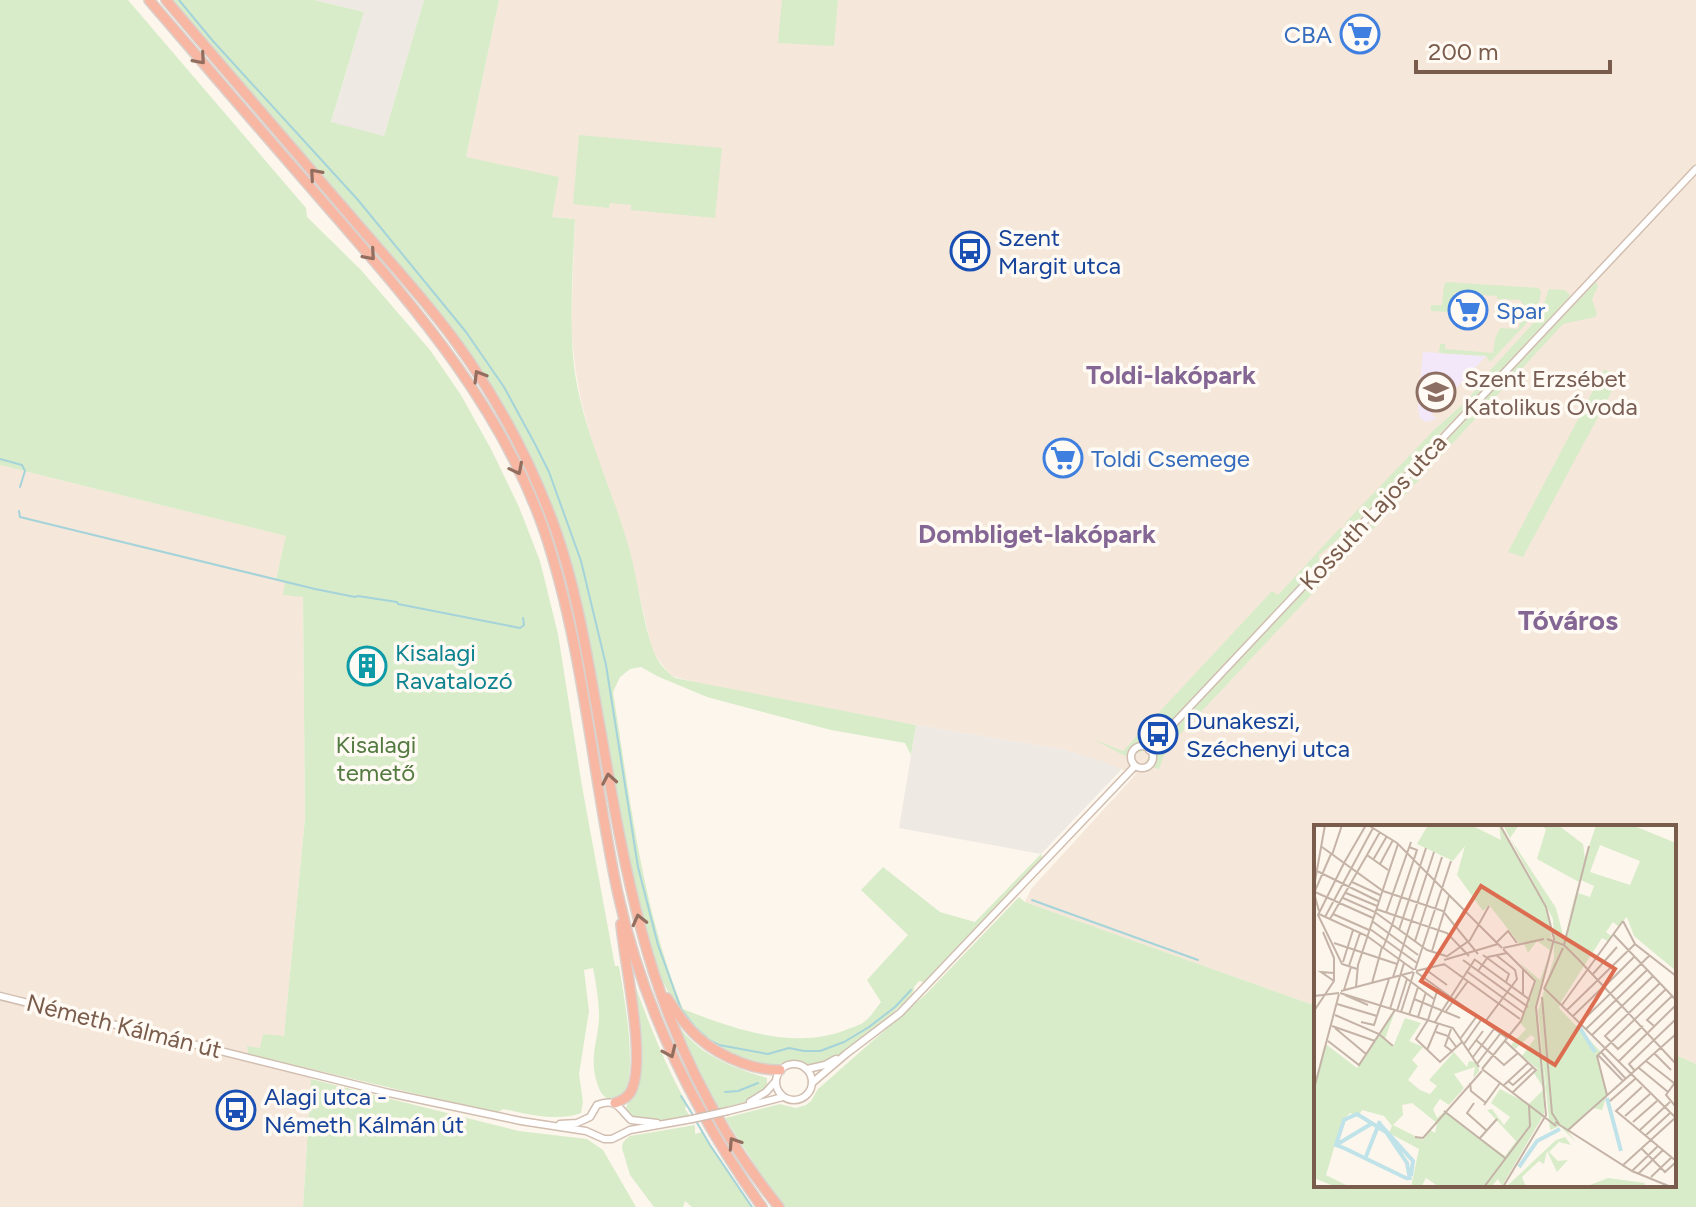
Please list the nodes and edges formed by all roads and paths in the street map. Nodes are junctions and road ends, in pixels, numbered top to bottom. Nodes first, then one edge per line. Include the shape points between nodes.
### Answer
1 (149, 0) edge
2 (166, 0) edge
3 (1696, 169) edge
4 (1149, 750) junction
5 (1135, 766) junction
6 (618, 893) junction
7 (657, 984) junction
8 (0, 996) edge
9 (846, 1054) junction
10 (807, 1069) junction
11 (780, 1070) junction
12 (775, 1082) junction
13 (812, 1083) junction
14 (783, 1097) junction
15 (615, 1103) junction
16 (745, 1106) junction
17 (626, 1115) junction
18 (590, 1117) junction
19 (668, 1123) junction
20 (545, 1125) junction
21 (594, 1133) junction
22 (623, 1133) junction
23 (762, 1207) edge
24 (779, 1207) edge

1 -> 6 highway via 424,319 495,425 544,532 565,606
7 -> 2 highway via 623,856 577,601 533,474 505,418 455,342
3 - 4 street, Kossuth Lajos utca
4 - 5 street via 1148,766
4 - 5 street via 1134,750
5 - 9 street via 911,1002
6 - 15 highway via 637,1058 632,1089
6 -> 23 highway via 671,1055 717,1141
7 - 11 highway via 706,1045 751,1066
24 -> 7 highway via 711,1105
8 - 20 street, Németh Kálmán út via 389,1093
9 - 10 street
9 - 13 street
10 - 11 street via 790,1063
10 - 13 street
11 - 12 street
12 - 14 street
12 - 16 street
13 - 14 street via 801,1098
14 - 16 street
15 - 17 street
15 - 18 street via 597,1105
16 - 19 street, bridge
17 - 19 street
17 - 22 street
18 - 20 street
18 - 21 street
19 - 22 street
20 - 21 street, Németh Kálmán út
21 - 22 street via 612,1139

